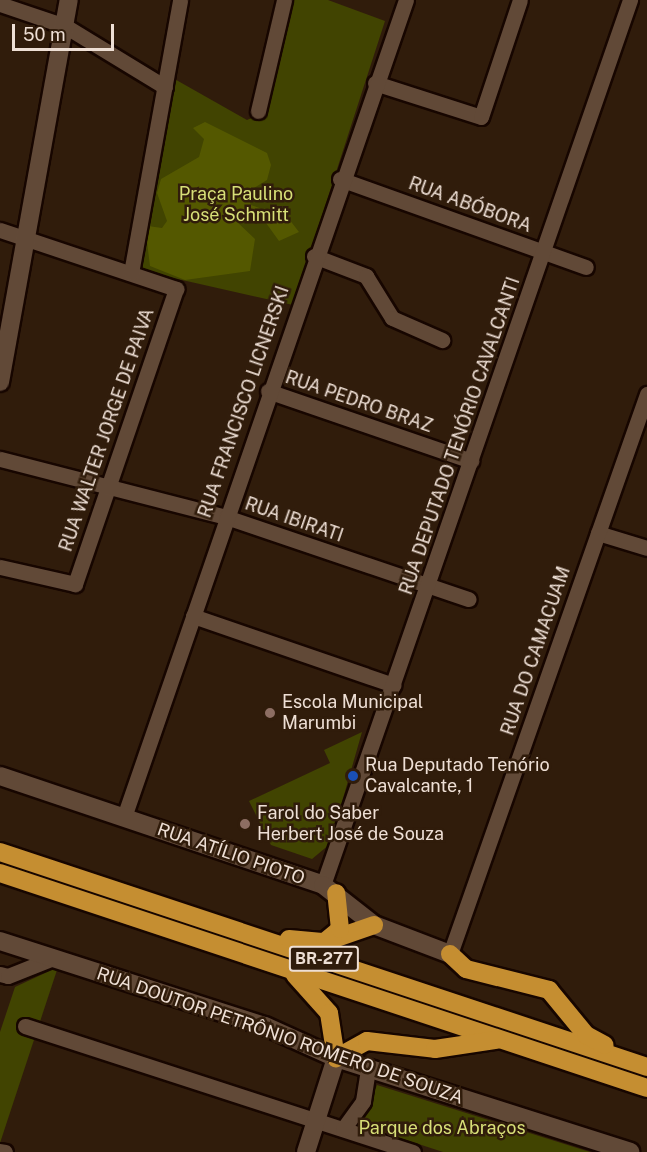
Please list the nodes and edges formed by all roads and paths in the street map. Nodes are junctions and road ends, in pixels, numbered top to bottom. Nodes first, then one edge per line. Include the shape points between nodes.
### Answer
1 (69, 0) edge
2 (180, 0) edge
3 (284, 0) edge
4 (406, 0) edge
5 (520, 0) edge
6 (630, 0) edge
7 (0, 4) edge
8 (65, 26) junction
9 (375, 83) junction
10 (165, 87) junction
11 (258, 111) dead end
12 (340, 179) junction
13 (0, 230) edge
14 (26, 239) junction
15 (545, 252) junction
16 (314, 256) junction
17 (586, 267) dead end
18 (131, 273) junction
19 (442, 340) dead end
20 (0, 382) edge
21 (268, 391) junction
22 (647, 394) edge
23 (0, 459) edge
24 (471, 461) junction
25 (110, 486) junction
26 (226, 518) junction
27 (598, 533) junction
28 (647, 548) edge
29 (0, 567) edge
30 (428, 586) junction
31 (468, 599) dead end
32 (192, 616) junction
33 (393, 686) junction
34 (0, 776) edge
35 (124, 817) junction
36 (0, 852) edge
37 (0, 873) edge
38 (330, 889) junction
39 (374, 925) junction
40 (239, 931) junction
41 (0, 941) edge
42 (326, 942) junction
43 (450, 954) junction
44 (53, 958) junction
45 (290, 970) junction
46 (0, 974) edge
47 (26, 1026) dead end
48 (499, 1039) junction
49 (336, 1058) junction
50 (647, 1067) edge
51 (368, 1069) junction
52 (647, 1088) edge
53 (316, 1120) junction
54 (343, 1129) junction
55 (0, 1150) edge
56 (5, 1152) edge
57 (306, 1152) edge
58 (413, 1152) edge
59 (630, 1152) edge

1 - 8 street
2 - 10 street
3 - 11 street
4 - 9 street, RUA FRANCISCO LICNERSKI
5 - 9 street via 481,117
6 - 15 street, RUA DEPUTADO TENÓRIO CAVALCANTI
7 - 8 street
8 - 10 street
8 - 14 street
9 - 12 street, RUA FRANCISCO LICNERSKI
10 - 18 street
12 - 15 street, RUA ABÓBORA
12 - 16 street, RUA FRANCISCO LICNERSKI
13 - 14 street
14 - 18 street
14 - 20 street
15 - 17 street, RUA ABÓBORA
15 - 24 street, RUA DEPUTADO TENÓRIO CAVALCANTI
16 - 19 street via 366,276 392,318
16 - 21 street, RUA FRANCISCO LICNERSKI
18 - 25 street, RUA WALTER JORGE DE PAIVA via 176,289
21 - 24 street, RUA PEDRO BRAZ
21 - 26 street, RUA FRANCISCO LICNERSKI
22 - 27 street, RUA DO CAMACUAM
23 - 25 street, RUA IBIRATI
24 - 30 street, RUA DEPUTADO TENÓRIO CAVALCANTI
25 - 26 street, RUA IBIRATI
25 - 29 street, RUA WALTER JORGE DE PAIVA via 75,584
26 - 30 street, RUA IBIRATI
26 - 32 street, RUA FRANCISCO LICNERSKI
27 - 28 street
27 - 43 street, RUA DO CAMACUAM
30 - 31 street, RUA IBIRATI
30 - 33 street, RUA DEPUTADO TENÓRIO CAVALCANTI
32 - 33 street
32 - 35 street, RUA FRANCISCO LICNERSKI
33 - 38 street, RUA DEPUTADO TENÓRIO CAVALCANTI
34 - 35 street, RUA ATÍLIO PIOTO
35 - 38 street, RUA ATÍLIO PIOTO
36 - 40 highway, BR-277
37 - 45 highway, BR-277
38 - 39 street, RUA ATÍLIO PIOTO
38 - 42 highway via 340,929
39 - 42 highway
39 - 43 street, RUA ATÍLIO PIOTO
40 - 42 highway
40 - 50 highway, BR-277
41 - 44 street, RUA DOUTOR PETRÔNIO ROMERO DE SOUZA
43 - 50 highway via 466,969 549,990 586,1035
44 - 46 street via 8,976
44 - 49 street, RUA DOUTOR PETRÔNIO ROMERO DE SOUZA via 264,1026
45 - 48 highway, BR-277
45 - 49 highway via 326,1007
47 - 53 street
48 - 49 highway via 435,1049 367,1041
48 - 52 highway, BR-277
49 - 51 street, RUA DOUTOR PETRÔNIO ROMERO DE SOUZA
49 - 53 street
51 - 54 street via 363,1101
51 - 59 street, RUA DOUTOR PETRÔNIO ROMERO DE SOUZA
53 - 54 street
53 - 57 street
54 - 58 street
55 - 56 street

